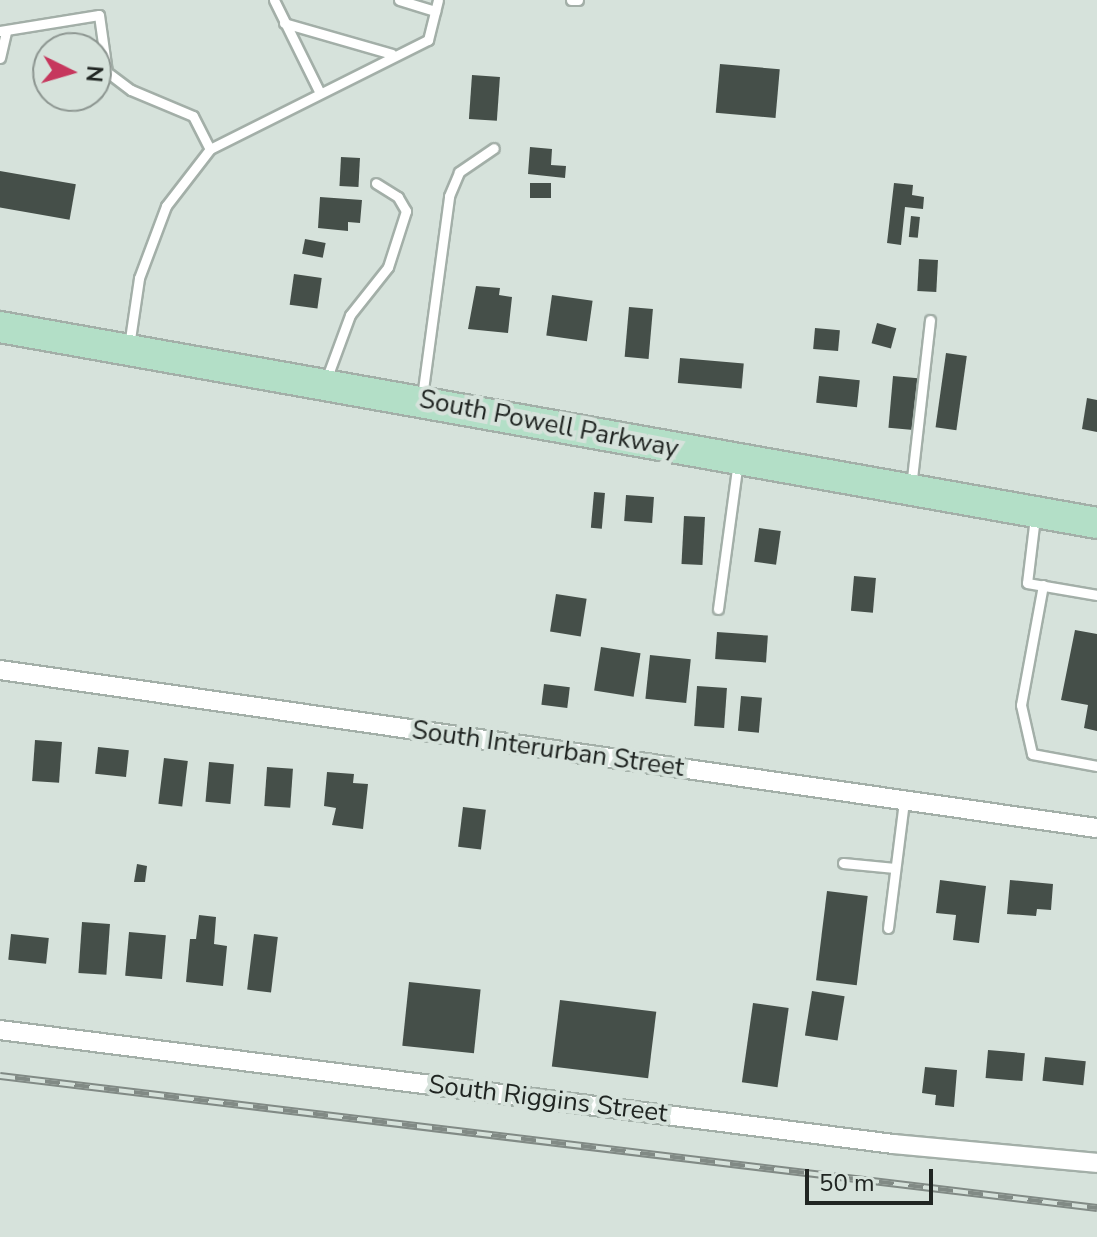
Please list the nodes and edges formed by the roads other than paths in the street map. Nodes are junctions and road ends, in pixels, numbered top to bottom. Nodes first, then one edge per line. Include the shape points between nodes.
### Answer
1 (274, 0) edge
2 (399, 0) edge
3 (571, 0) edge
4 (578, 0) edge
5 (437, 5) edge
6 (284, 23) junction
7 (3, 31) edge
8 (392, 54) junction
9 (0, 58) edge
10 (319, 91) junction
11 (494, 148) dead end
12 (210, 149) junction
13 (376, 183) dead end
14 (930, 320) dead end
15 (0, 327) edge
16 (129, 349) junction
17 (325, 383) junction
18 (421, 400) junction
19 (739, 459) junction
20 (910, 490) junction
21 (1036, 512) junction
22 (1097, 523) edge
23 (1043, 585) junction
24 (1097, 595) edge
25 (718, 609) dead end
26 (3, 669) edge
27 (1097, 766) edge
28 (904, 801) junction
29 (1097, 828) edge
30 (843, 863) dead end
31 (895, 868) junction
32 (888, 928) dead end
33 (0, 1030) edge
34 (1097, 1163) edge

1 - 6 lane
2 - 5 lane
3 - 4 lane
5 - 8 lane via 428,40
6 - 8 lane
6 - 10 lane
7 - 9 lane
7 - 12 lane via 99,15 107,72 131,90 193,116
8 - 10 lane
10 - 12 lane
11 - 18 lane via 459,172 449,196
12 - 16 lane via 166,206 139,278
13 - 17 lane via 398,197 406,211 388,267 350,315
14 - 20 lane
15 - 16 main road, South Powell Parkway
16 - 17 main road, South Powell Parkway
17 - 18 main road, South Powell Parkway
18 - 19 main road, South Powell Parkway
19 - 20 main road, South Powell Parkway
19 - 25 lane
20 - 21 main road, South Powell Parkway
21 - 22 main road, South Powell Parkway
21 - 23 lane via 1027,583
23 - 24 lane
23 - 27 lane via 1021,705 1032,754
26 - 28 street, South Interurban Street
28 - 29 street, South Interurban Street
28 - 31 lane
30 - 31 lane
31 - 32 lane
33 - 34 street, South Riggins Street via 894,1144

